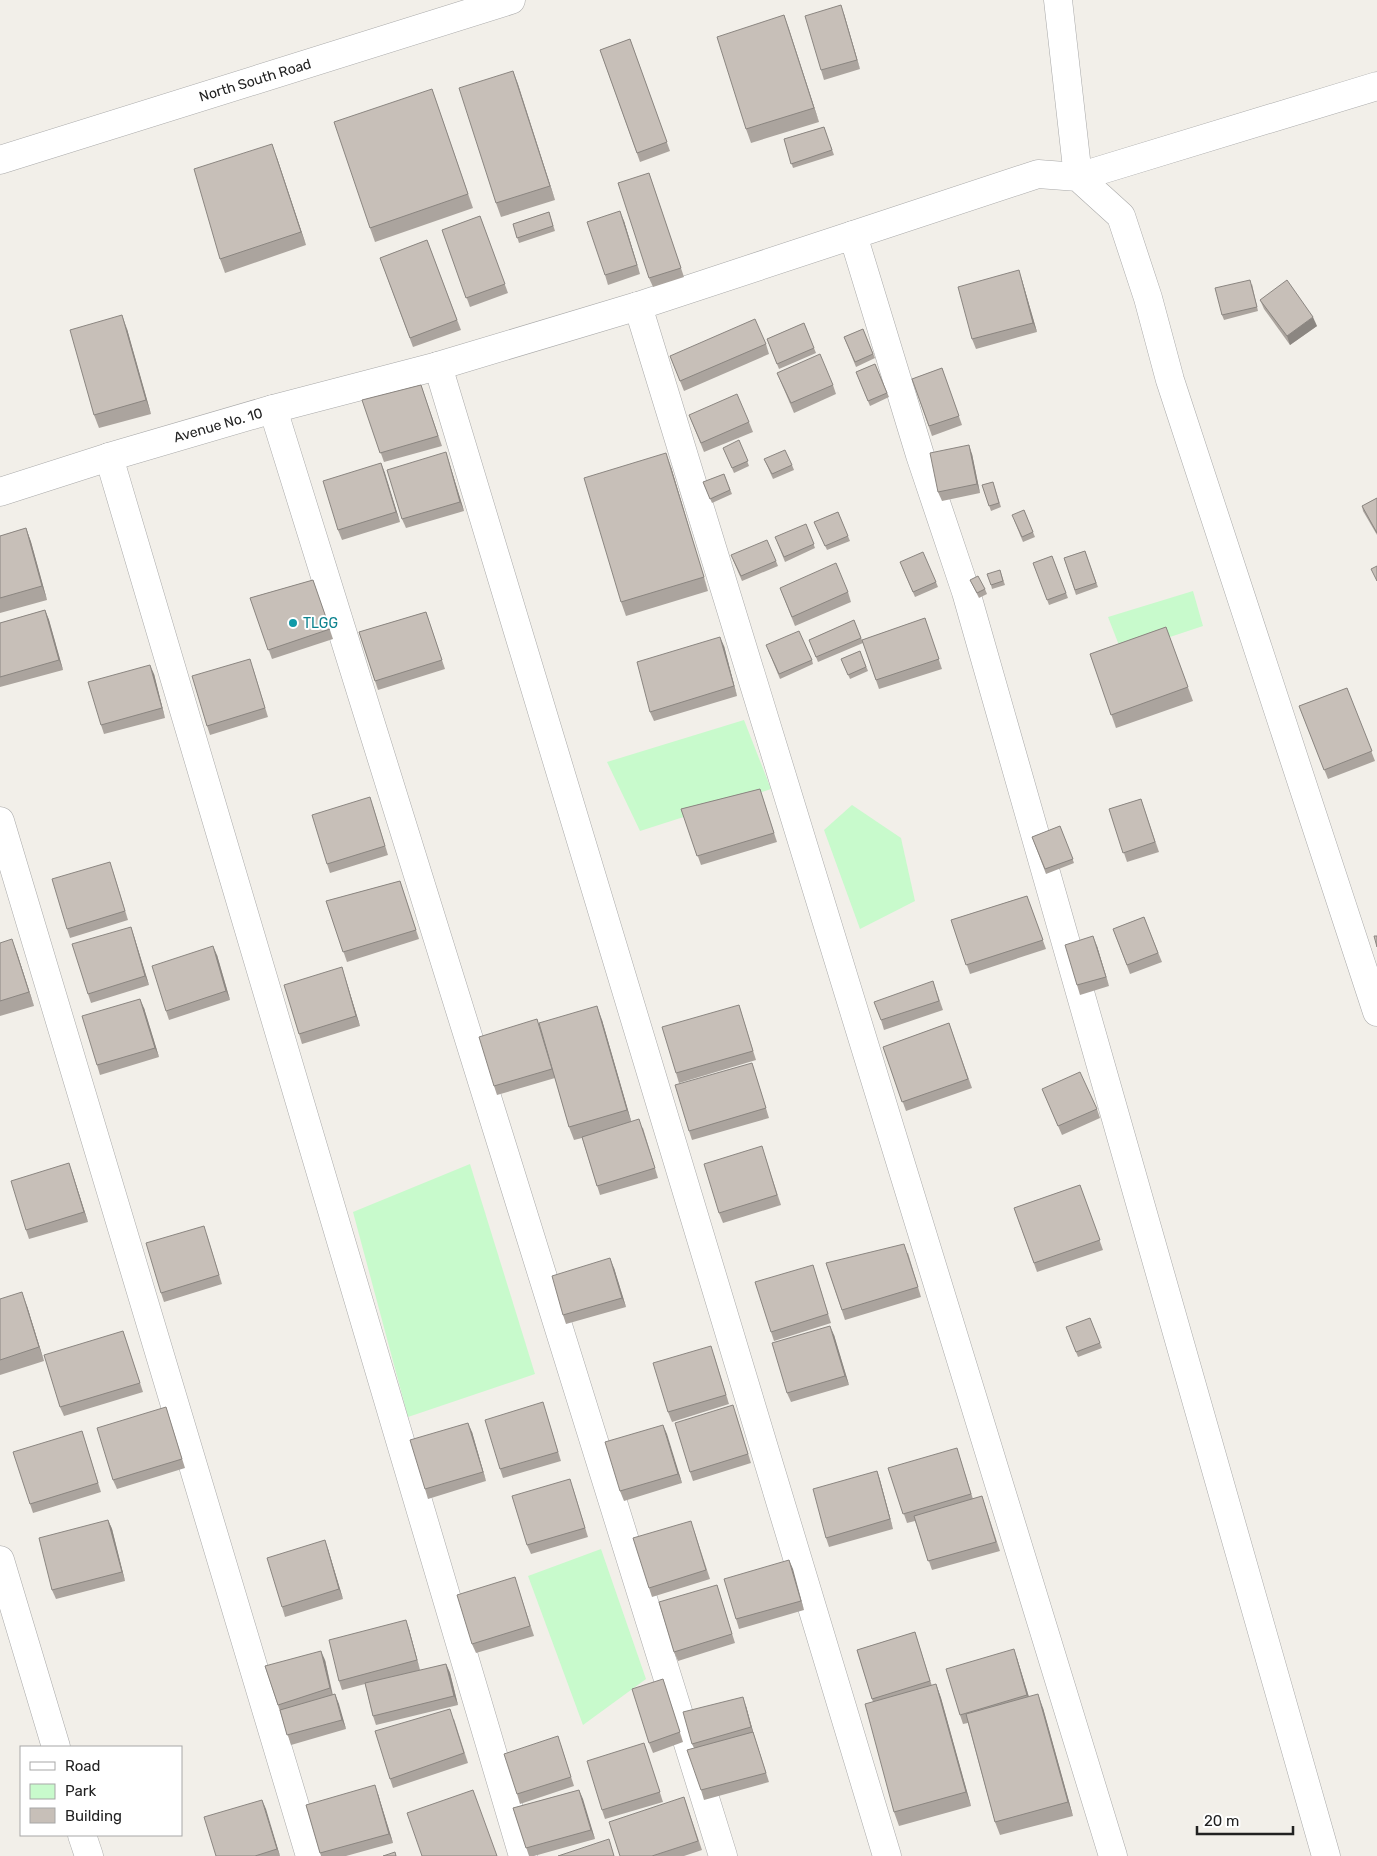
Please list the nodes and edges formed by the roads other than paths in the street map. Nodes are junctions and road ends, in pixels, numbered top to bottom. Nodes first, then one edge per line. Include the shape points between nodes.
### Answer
1 (511, 0) edge
2 (1058, 0) edge
3 (1377, 86) edge
4 (0, 160) edge
5 (1078, 177) junction
6 (853, 235) junction
7 (638, 306) junction
8 (438, 366) junction
9 (273, 409) junction
10 (109, 457) junction
11 (0, 492) edge
12 (0, 821) edge
13 (1377, 1012) edge
14 (0, 1560) edge
15 (56, 1746) edge
16 (82, 1836) edge
17 (88, 1856) edge
18 (310, 1856) edge
19 (523, 1856) edge
20 (723, 1856) edge
21 (887, 1856) edge
22 (1113, 1856) edge
23 (1326, 1856) edge

1 - 4 street, North South Road
2 - 5 street
3 - 5 street
5 - 6 street, Avenue No. 10 via 1038,174
5 - 13 street via 1121,216 1170,380
6 - 7 street, Avenue No. 10
6 - 23 street via 920,455 966,592
7 - 8 street, Avenue No. 10
7 - 22 street
8 - 9 street, Avenue No. 10
8 - 21 street
9 - 10 street, Avenue No. 10
9 - 20 street
10 - 11 street, Avenue No. 10
10 - 19 street
12 - 18 street
14 - 15 street
16 - 17 street

